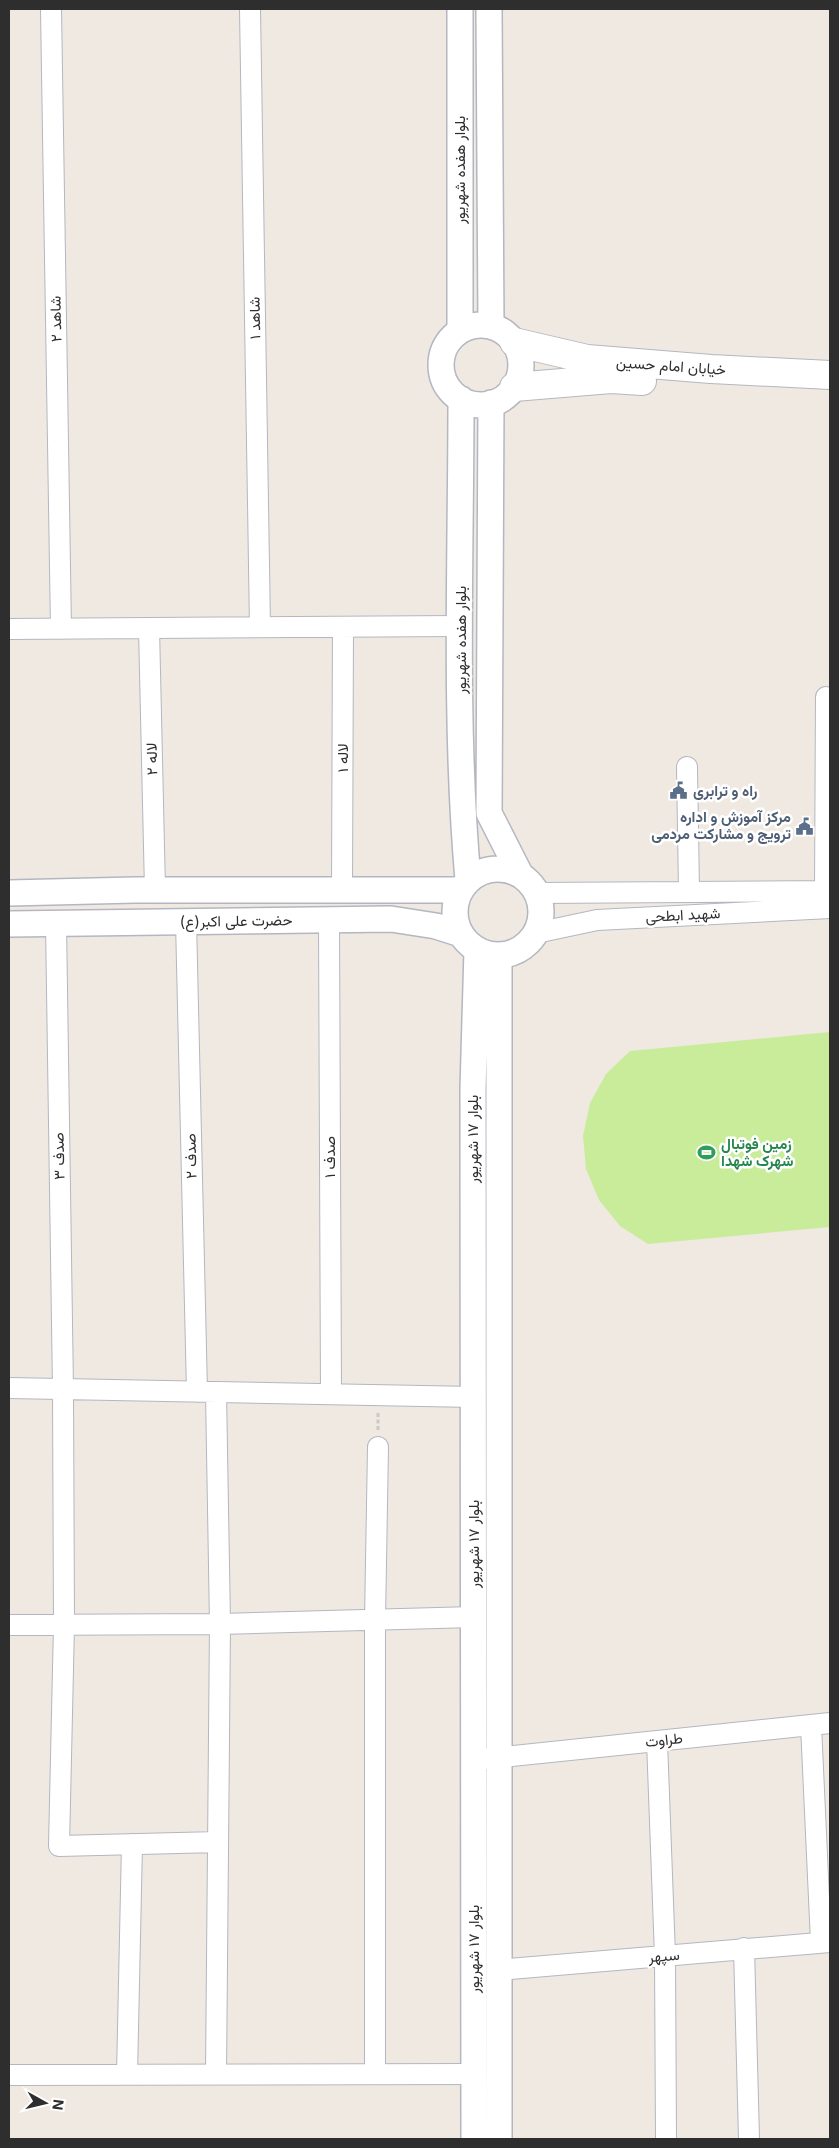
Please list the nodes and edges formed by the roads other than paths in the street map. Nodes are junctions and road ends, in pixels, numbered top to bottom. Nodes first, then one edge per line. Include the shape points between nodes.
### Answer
1 (52, 9) edge
2 (250, 9) edge
3 (460, 9) edge
4 (488, 9) edge
5 (491, 326) junction
6 (460, 332) junction
7 (514, 342) junction
8 (830, 375) edge
9 (514, 387) junction
10 (830, 390) edge
11 (461, 399) junction
12 (491, 403) junction
13 (460, 626) junction
14 (260, 627) junction
15 (343, 627) junction
16 (149, 628) junction
17 (61, 629) junction
18 (9, 630) edge
19 (826, 697) dead end
20 (687, 767) dead end
21 (520, 874) junction
22 (464, 885) junction
23 (292, 889) junction
24 (342, 889) junction
25 (155, 890) junction
26 (689, 892) junction
27 (9, 893) edge
28 (537, 893) junction
29 (828, 896) edge
30 (293, 920) junction
31 (329, 920) junction
32 (186, 921) junction
33 (56, 923) junction
34 (9, 924) edge
35 (536, 933) junction
36 (479, 946) junction
37 (9, 1388) edge
38 (63, 1389) junction
39 (207, 1392) junction
40 (331, 1394) junction
41 (474, 1397) junction
42 (378, 1446) road end
43 (474, 1617) junction
44 (375, 1620) junction
45 (220, 1624) junction
46 (9, 1625) edge
47 (64, 1626) junction
48 (820, 1724) edge
49 (657, 1741) junction
50 (498, 1756) junction
51 (474, 1760) junction
52 (218, 1842) junction
53 (132, 1844) junction
54 (826, 1942) edge
55 (744, 1948) junction
56 (665, 1956) junction
57 (498, 1970) junction
58 (216, 2074) junction
59 (375, 2074) junction
60 (474, 2074) junction
61 (9, 2075) edge
62 (127, 2075) junction
63 (474, 2139) edge
64 (499, 2139) edge
65 (666, 2139) edge
66 (750, 2139) edge

1 - 17 street, شاهد ۲
2 - 14 street, شاهد ۱
3 - 6 street, بلوار هفده شهریور
4 - 5 street, بلوار هفده شهریور
5 - 6 street via 478,325
5 - 7 street
6 - 11 street via 444,350 442,366 445,382
7 - 8 main road, خیابان امام حسین via 587,359
7 - 9 street via 521,361
9 - 10 main road, خیابان امام حسین via 611,379
9 - 12 street
11 - 12 street via 473,404
11 - 13 street, بلوار هفده شهریور
12 - 21 street, بلوار هفده شهریور via 489,813
13 - 15 street
13 - 22 street, بلوار هفده شهریور
14 - 15 street
14 - 16 street
15 - 24 street, لاله ۱
16 - 17 street
16 - 25 street, لاله ۲
17 - 18 street
19 - 29 street
20 - 26 street
21 - 22 street via 502,868 484,870
21 - 28 street
22 - 24 street, حضرت علی اکبر(ع)
22 - 36 street via 455,912
23 - 24 street, حضرت علی اکبر(ع)
23 - 25 street, حضرت علی اکبر(ع)
23 - 30 street
25 - 27 street, حضرت علی اکبر(ع)
26 - 28 street, شهید ابطحی
26 - 29 street, شهید ابطحی
28 - 35 street via 542,912
29 - 35 street, شهید ابطحی via 597,920
30 - 31 street, حضرت علی اکبر(ع)
30 - 32 street, حضرت علی اکبر(ع)
31 - 36 street, حضرت علی اکبر(ع) via 391,919 436,926
31 - 40 street, صدف ۱
32 - 33 street, حضرت علی اکبر(ع)
32 - 39 street, صدف ۲
33 - 34 street, حضرت علی اکبر(ع)
33 - 38 street, صدف ۳
35 - 36 street via 520,950
36 - 41 street, بلوار ۱۷ شهریور via 473,1089
36 - 50 street, بلوار ۱۷ شهریور
37 - 38 street
38 - 39 street
38 - 47 street, صدف ۳
39 - 40 street
39 - 45 street, صدف ۲
40 - 41 street
41 - 43 street, بلوار ۱۷ شهریور
42 - 44 street
43 - 44 street
43 - 51 street, بلوار ۱۷ شهریور
44 - 45 street
44 - 59 street
45 - 47 street
45 - 52 street, صدف ۲
46 - 47 street
47 - 53 street, صدف ۳ via 59,1846
48 - 49 street, طراوت
48 - 54 street
49 - 50 street, طراوت
49 - 56 street
50 - 51 street, طراوت
50 - 57 street, بلوار ۱۷ شهریور
51 - 60 street, بلوار ۱۷ شهریور
52 - 53 street
52 - 58 street, صدف ۲
53 - 62 street
54 - 55 street, سپهر
55 - 56 street, سپهر
55 - 66 street
56 - 57 street, سپهر
56 - 65 street
57 - 64 street, بلوار ۱۷ شهریور
58 - 59 street
58 - 62 street
59 - 60 street
60 - 63 street, بلوار ۱۷ شهریور
61 - 62 street

